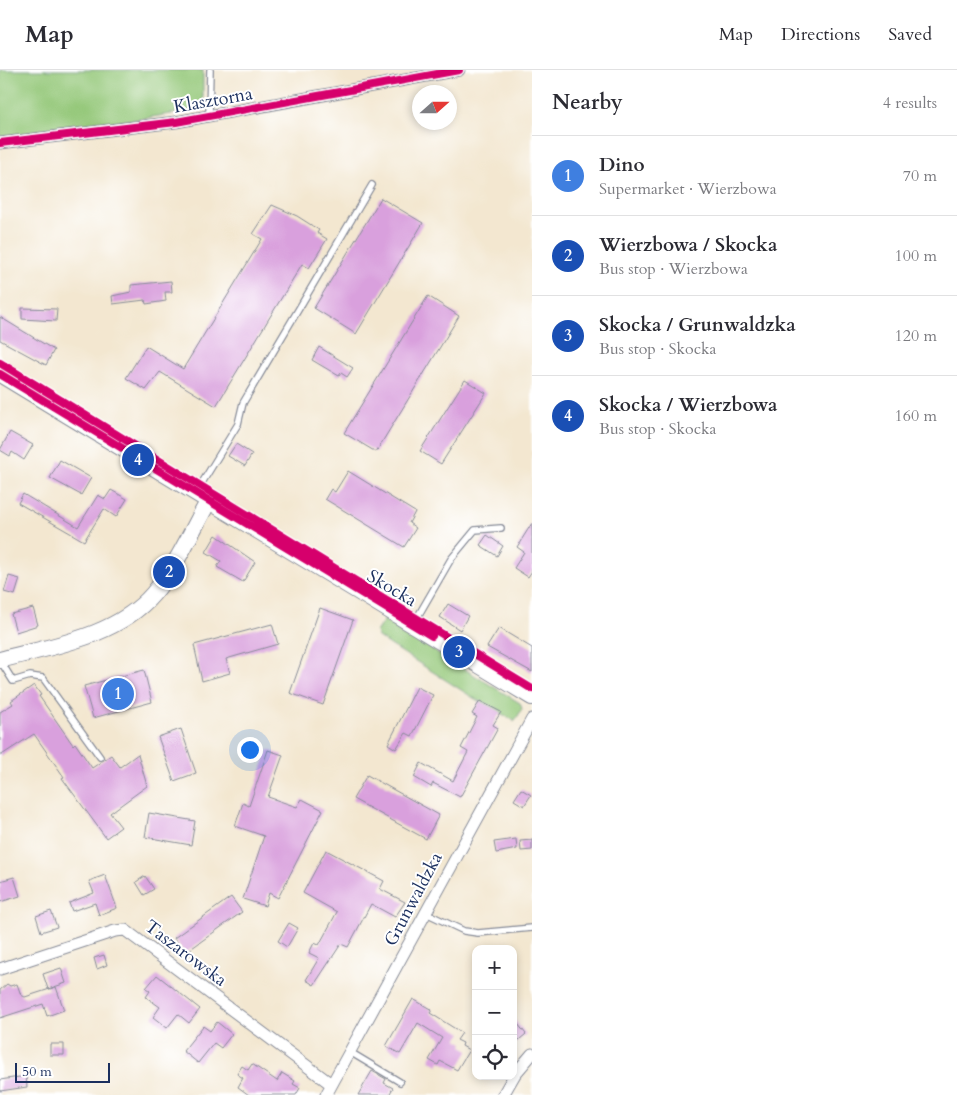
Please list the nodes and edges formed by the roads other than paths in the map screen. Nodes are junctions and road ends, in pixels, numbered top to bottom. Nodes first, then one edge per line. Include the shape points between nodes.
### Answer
1 (210, 70) edge
2 (458, 70) edge
3 (209, 116) junction
4 (0, 143) edge
5 (372, 185) dead end
6 (0, 374) edge
7 (202, 498) junction
8 (501, 528) dead end
9 (414, 625) junction
10 (0, 660) edge
11 (532, 696) edge
12 (532, 719) edge
13 (100, 757) dead end
14 (426, 913) junction
15 (532, 928) edge
16 (0, 969) edge
17 (350, 1052) junction
18 (532, 1054) edge
19 (400, 1082) dead end
20 (331, 1084) junction
21 (326, 1095) edge
22 (503, 1095) edge

1 - 3 lane
2 - 3 street, Klasztorna
3 - 4 street, Klasztorna
5 - 7 lane via 243,403 238,424
6 - 7 street, Skocka
7 - 9 street, Skocka
7 - 10 street via 169,572 138,608 83,638
8 - 9 lane via 475,530 451,559
9 - 11 street, Skocka
10 - 13 lane via 13,681 30,676 43,678
12 - 14 street, Grunwaldzka
14 - 15 lane via 464,931 478,933
14 - 17 street, Grunwaldzka
16 - 20 street, Taszarowska via 125,930
17 - 19 lane
17 - 20 street, Grunwaldzka
18 - 22 street
20 - 21 street, Grunwaldzka

